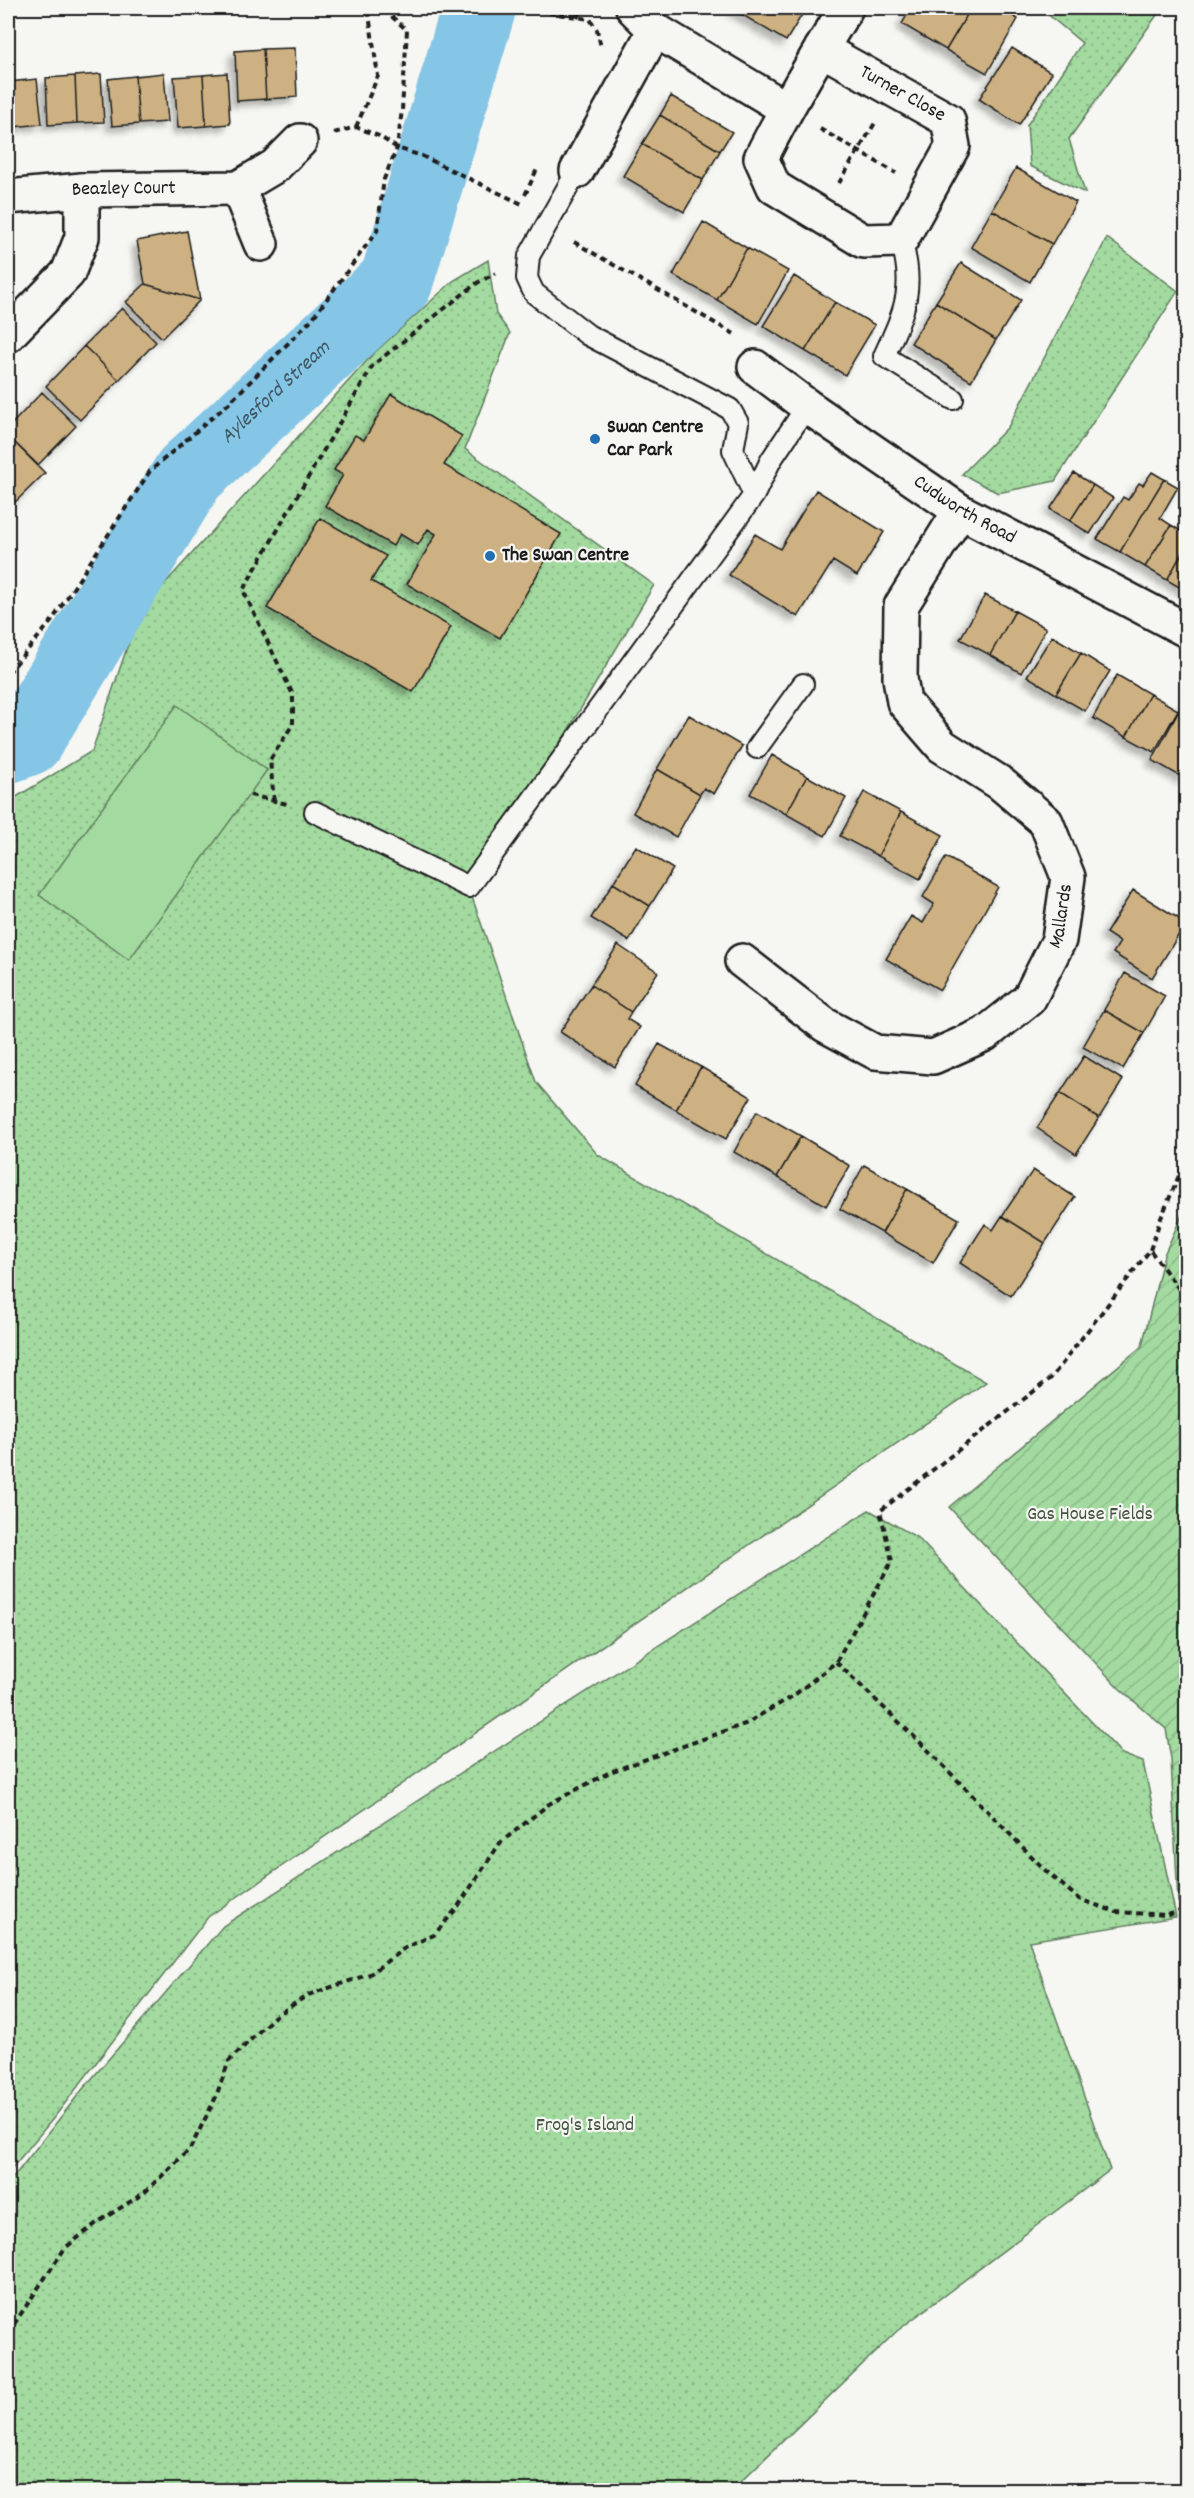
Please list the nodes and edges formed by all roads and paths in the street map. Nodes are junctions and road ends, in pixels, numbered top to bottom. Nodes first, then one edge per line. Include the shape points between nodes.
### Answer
1 (368, 8) edge
2 (382, 8) edge
3 (518, 8) edge
4 (582, 8) edge
5 (846, 8) edge
6 (577, 18) junction
7 (644, 19) edge
8 (821, 49) junction
9 (602, 53) dead end
10 (894, 90) junction
11 (785, 108) junction
12 (300, 141) dead end
13 (397, 148) junction
14 (858, 152) junction
15 (577, 171) joint
16 (238, 188) junction
17 (81, 190) junction
18 (928, 192) junction
19 (8, 196) edge
20 (521, 204) dead end
21 (820, 215) junction
22 (547, 226) junction
23 (901, 240) junction
24 (261, 244) dead end
25 (529, 256) junction
26 (8, 335) edge
27 (755, 367) joint
28 (952, 399) dead end
29 (807, 406) junction
30 (754, 495) junction
31 (960, 511) junction
32 (1186, 630) edge
33 (8, 673) edge
34 (803, 684) dead end
35 (757, 748) dead end
36 (274, 801) dead end
37 (315, 812) dead end
38 (742, 961) dead end
39 (1186, 1159) edge
40 (1150, 1250) junction
41 (1186, 1304) edge
42 (836, 1662) junction
43 (1186, 1909) edge
44 (8, 2333) edge

1 - 13 path via 378,76 356,128
2 - 13 path via 408,30
3 - 6 path
4 - 6 path
5 - 8 street
6 - 9 path via 590,19
7 - 11 street
7 - 15 street
8 - 10 street, Turner Close
8 - 11 street
10 - 14 path
10 - 18 street, Turner Close via 948,120 953,146
11 - 14 path
11 - 21 street via 760,158 774,187
12 - 16 street via 275,166
13 - 20 path
13 - 33 path via 384,179 377,231 346,274 312,319 228,404 150,471 51,622
14 - 18 path
14 - 21 path
15 - 22 lane
16 - 17 street, Beazley Court
16 - 24 street
17 - 19 street, Beazley Court
17 - 26 street via 82,237 69,273
18 - 23 street, Turner Close
21 - 23 street via 863,241
22 - 25 lane
22 - 27 path via 739,337
23 - 28 lane via 908,264 904,311 884,356
25 - 30 lane via 527,278 534,293 549,307 588,335 730,409 738,423 733,450
25 - 36 path via 477,283 373,365 243,590 293,695 293,724 270,760
27 - 29 street, Cudworth Road
29 - 30 lane via 771,460
29 - 31 street, Cudworth Road
30 - 37 lane via 469,886
31 - 32 street, Cudworth Road
31 - 38 street, Mallards via 901,606 900,678 904,702 942,746 1000,783 1046,822 1068,877 1059,940 1029,999 985,1034 933,1057 875,1052 825,1025
34 - 35 lane
39 - 40 path
40 - 41 path
40 - 42 path via 1051,1378 880,1511 892,1561
42 - 43 path via 1079,1899 1116,1912 1168,1915
42 - 44 path via 793,1696 745,1724 610,1772 549,1804 500,1843 434,1935 406,1947 370,1974 308,1995 274,2017 230,2061 190,2149 144,2193 65,2248

